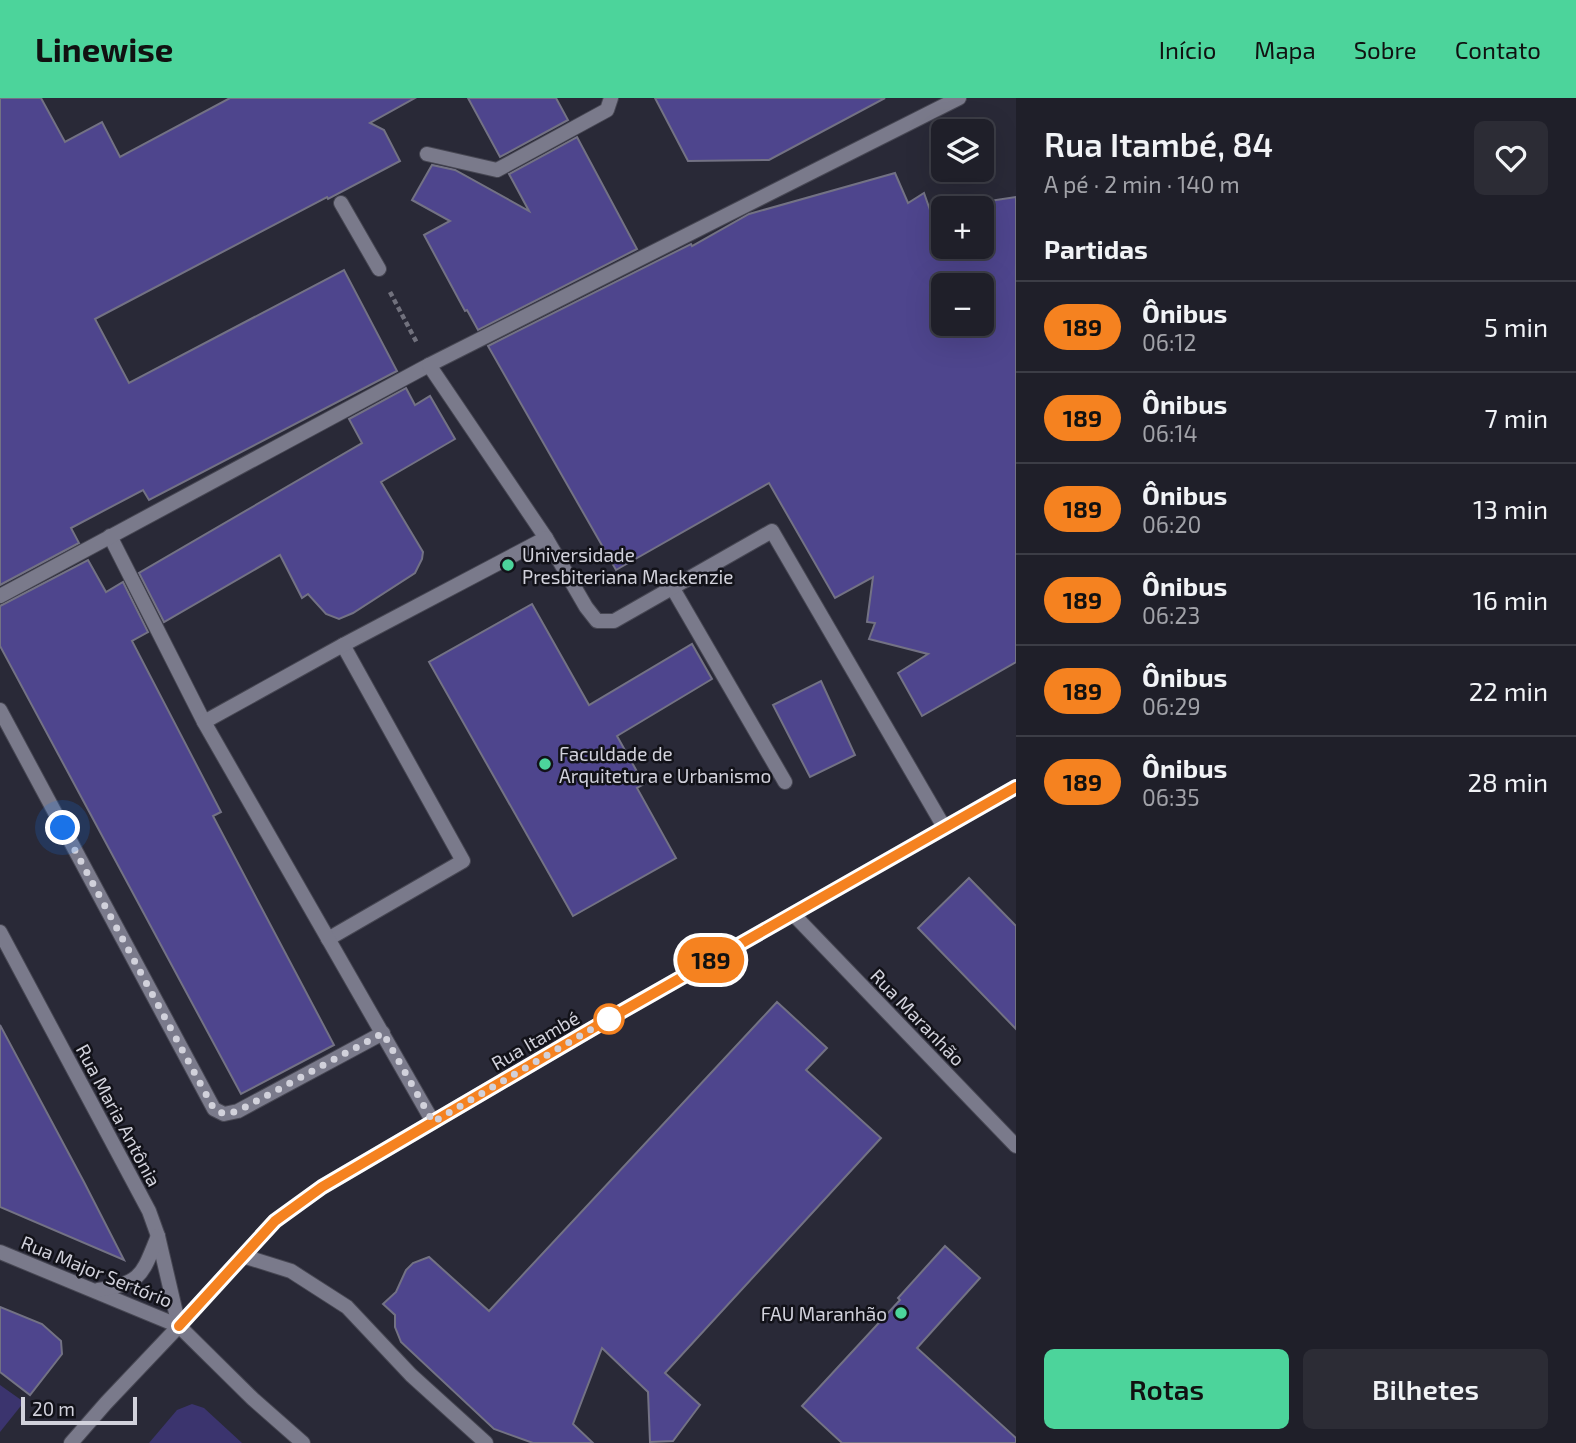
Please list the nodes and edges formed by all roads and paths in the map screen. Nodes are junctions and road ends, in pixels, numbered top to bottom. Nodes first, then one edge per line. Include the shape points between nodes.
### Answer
1 (611, 98) edge
2 (959, 98) edge
3 (427, 154) dead end
4 (341, 203) dead end
5 (379, 269) joint
6 (429, 365) junction
7 (110, 536) junction
8 (546, 538) junction
9 (672, 587) junction
10 (0, 596) edge
11 (343, 645) junction
12 (0, 710) edge
13 (204, 722) junction
14 (785, 782) dead end
15 (1016, 787) edge
16 (944, 827) junction
17 (793, 914) junction
18 (0, 932) edge
19 (328, 939) junction
20 (383, 1033) junction
21 (433, 1122) junction
22 (1016, 1146) edge
23 (159, 1236) junction
24 (0, 1252) edge
25 (243, 1256) junction
26 (97, 1290) junction
27 (179, 1326) junction
28 (71, 1443) edge
29 (303, 1443) edge
30 (486, 1443) edge

1 - 3 street via 607,110 497,170
2 - 6 street
4 - 5 street
5 - 6 path
6 - 7 street
6 - 8 street
7 - 10 street
7 - 13 street
8 - 9 street via 597,621 614,621
8 - 11 street
9 - 14 street
9 - 16 street via 772,531
11 - 13 street
11 - 19 street via 463,861
12 - 20 street via 214,1109 224,1114 238,1111
13 - 19 street
15 - 16 street, Rua Itambé
16 - 17 street, Rua Itambé
17 - 21 street, Rua Itambé
17 - 22 street, Rua Maranhão
18 - 23 street, Rua Maria Antônia
19 - 20 street
20 - 21 street
21 - 25 street, Rua Itambé via 322,1187 275,1221
23 - 26 street via 143,1273 120,1287
23 - 27 street, Rua Maria Antônia
24 - 26 street, Rua Major Sertório
25 - 27 street, Rua Itambé
25 - 30 street via 290,1271 347,1307 411,1375
26 - 27 street, Rua Major Sertório
27 - 28 street, Rua Itambé
27 - 29 street

